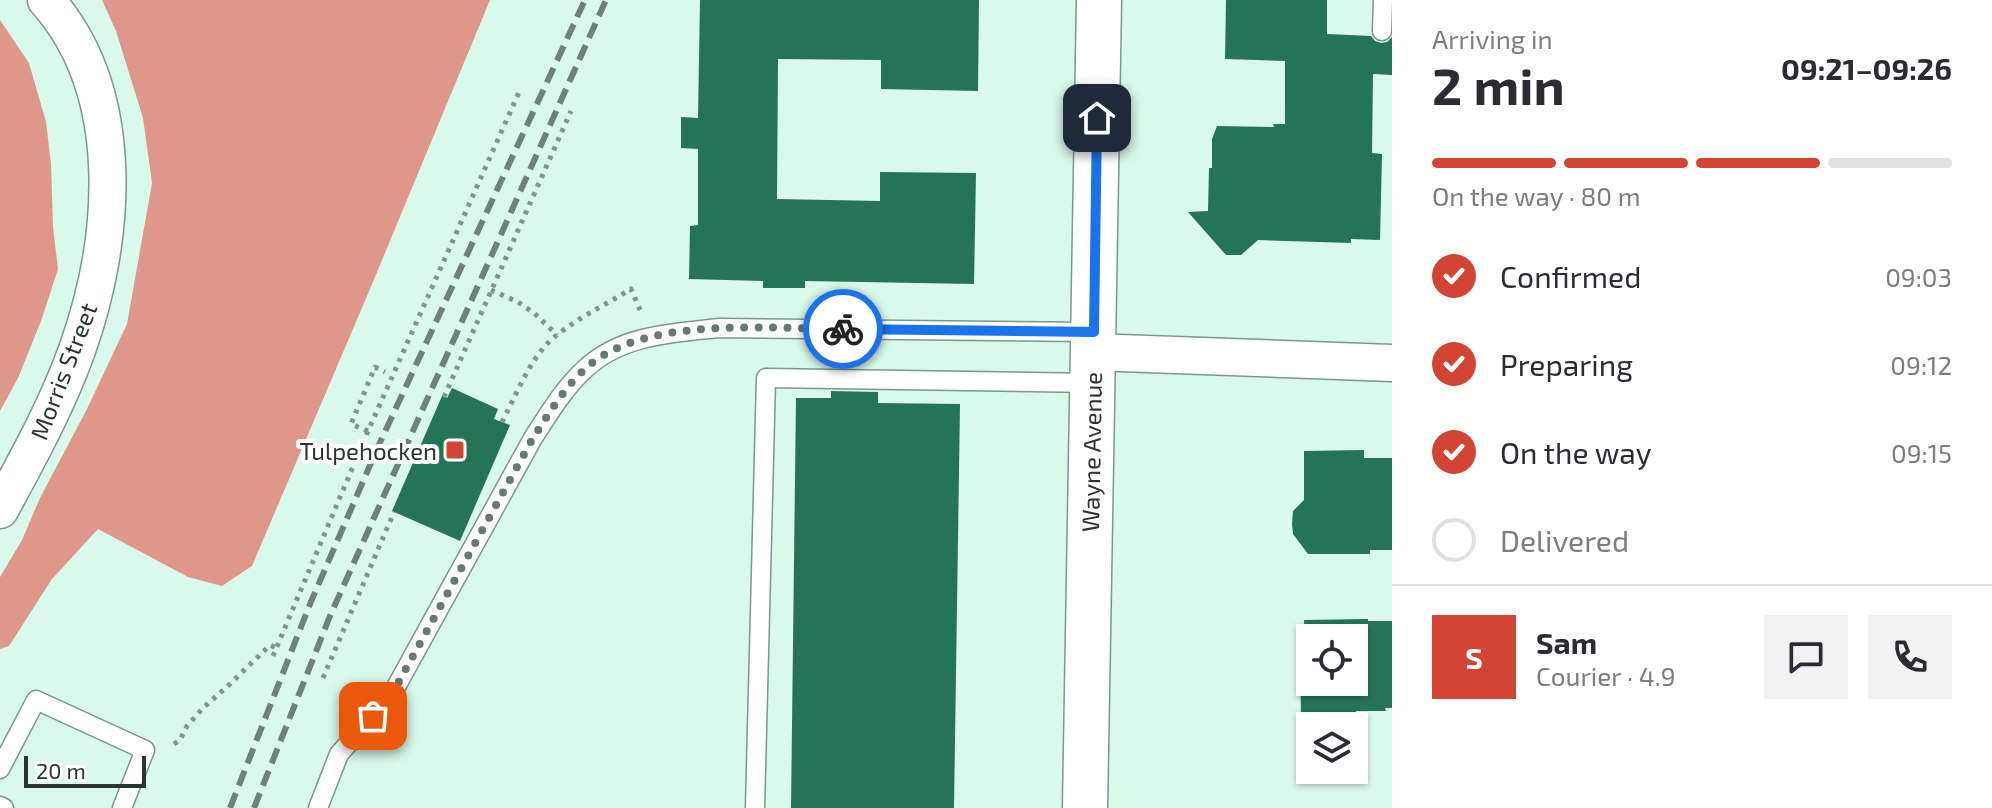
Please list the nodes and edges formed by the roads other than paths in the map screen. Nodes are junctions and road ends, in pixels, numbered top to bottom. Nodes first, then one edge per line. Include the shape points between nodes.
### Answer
1 (46, 0) edge
2 (1099, 0) edge
3 (1383, 0) edge
4 (1382, 31) dead end
5 (1093, 356) junction
6 (1392, 363) edge
7 (0, 510) edge
8 (0, 769) edge
9 (122, 808) edge
10 (318, 808) edge
11 (755, 808) edge
12 (1085, 808) edge

1 - 7 street, Morris Street via 72,36 102,112 107,212 101,264 77,349
2 - 5 main road, Wayne Avenue
3 - 4 lane
5 - 6 street
5 - 10 lane via 719,328 644,338 606,353 557,401 533,438 391,696 339,754
5 - 11 lane via 766,378
5 - 12 main road, Wayne Avenue
8 - 9 lane via 36,700 145,750

